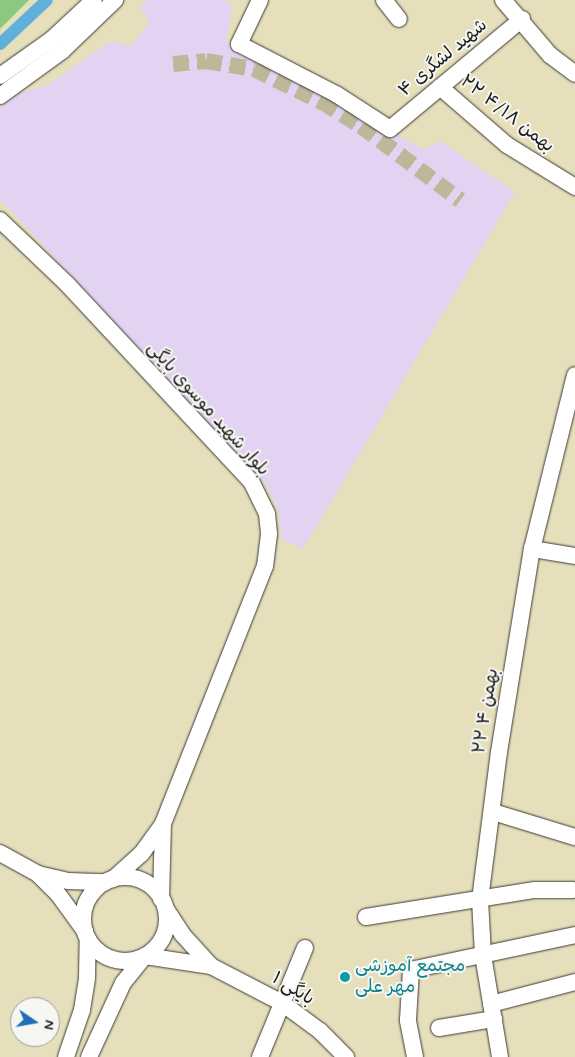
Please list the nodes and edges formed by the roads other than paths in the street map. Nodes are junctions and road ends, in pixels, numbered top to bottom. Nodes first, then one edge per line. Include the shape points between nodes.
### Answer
1 (94, 0) edge
2 (115, 0) edge
3 (260, 0) edge
4 (384, 0) edge
5 (503, 0) edge
6 (398, 19) dead end
7 (522, 19) junction
8 (575, 74) edge
9 (0, 76) edge
10 (440, 87) junction
11 (0, 96) edge
12 (575, 188) edge
13 (0, 220) edge
14 (0, 232) edge
15 (30, 250) junction
16 (575, 374) edge
17 (532, 549) junction
18 (575, 556) edge
19 (493, 812) junction
20 (163, 824) junction
21 (575, 837) edge
22 (0, 853) edge
23 (38, 874) junction
24 (109, 880) junction
25 (572, 890) dead end
26 (480, 900) junction
27 (163, 903) junction
28 (366, 917) dead end
29 (87, 935) junction
30 (575, 935) edge
31 (305, 948) dead end
32 (484, 955) junction
33 (145, 956) junction
34 (210, 966) junction
35 (575, 982) edge
36 (282, 1003) junction
37 (493, 1012) junction
38 (439, 1028) dead end
39 (66, 1057) edge
40 (89, 1057) edge
41 (260, 1057) edge
42 (346, 1057) edge
43 (415, 1057) edge
44 (498, 1057) edge

1 - 9 street via 52,39
2 - 11 street via 62,51
3 - 10 street, شهید لشگری ۴ via 238,44 336,94 390,128
4 - 6 street
5 - 7 street
7 - 8 street via 550,55
7 - 10 street, شهید لشگری ۴
10 - 12 street, ۲۲ بهمن ۴/۱۸ via 507,145
13 - 15 street, بلوار شهید موسوی بایگی
14 - 15 street, بلوار شهید موسوی بایگی
15 - 20 street, بلوار شهید موسوی بایگی via 67,284 251,481 266,514 269,534 265,566
16 - 17 street, ۲۲ بهمن ۴
17 - 18 street
17 - 19 street, ۲۲ بهمن ۴ via 499,752
19 - 21 street
19 - 26 street, ۲۲ بهمن ۴
20 - 24 street, بلوار شهید موسوی بایگی via 141,854
20 - 27 street, بلوار شهید موسوی بایگی
22 - 23 street
23 - 24 street via 68,881
23 - 29 street via 58,894
24 - 27 street via 141,880
24 - 29 street via 86,903
25 - 26 street via 535,890
26 - 28 street
26 - 32 street, ۲۲ بهمن ۴
27 - 33 street via 163,935
27 - 34 street via 182,934
29 - 33 street via 101,953 118,960
29 - 39 street via 87,978 82,1010
30 - 32 street
31 - 36 street
32 - 37 street, ۲۲ بهمن ۴
32 - 43 street via 411,970 408,1020
33 - 34 street
33 - 40 street via 123,983
34 - 36 street, بایگی ۱
35 - 37 street
36 - 41 street
36 - 42 street, بایگی ۱ via 320,1031
37 - 38 street
37 - 44 street, ۲۲ بهمن ۴

